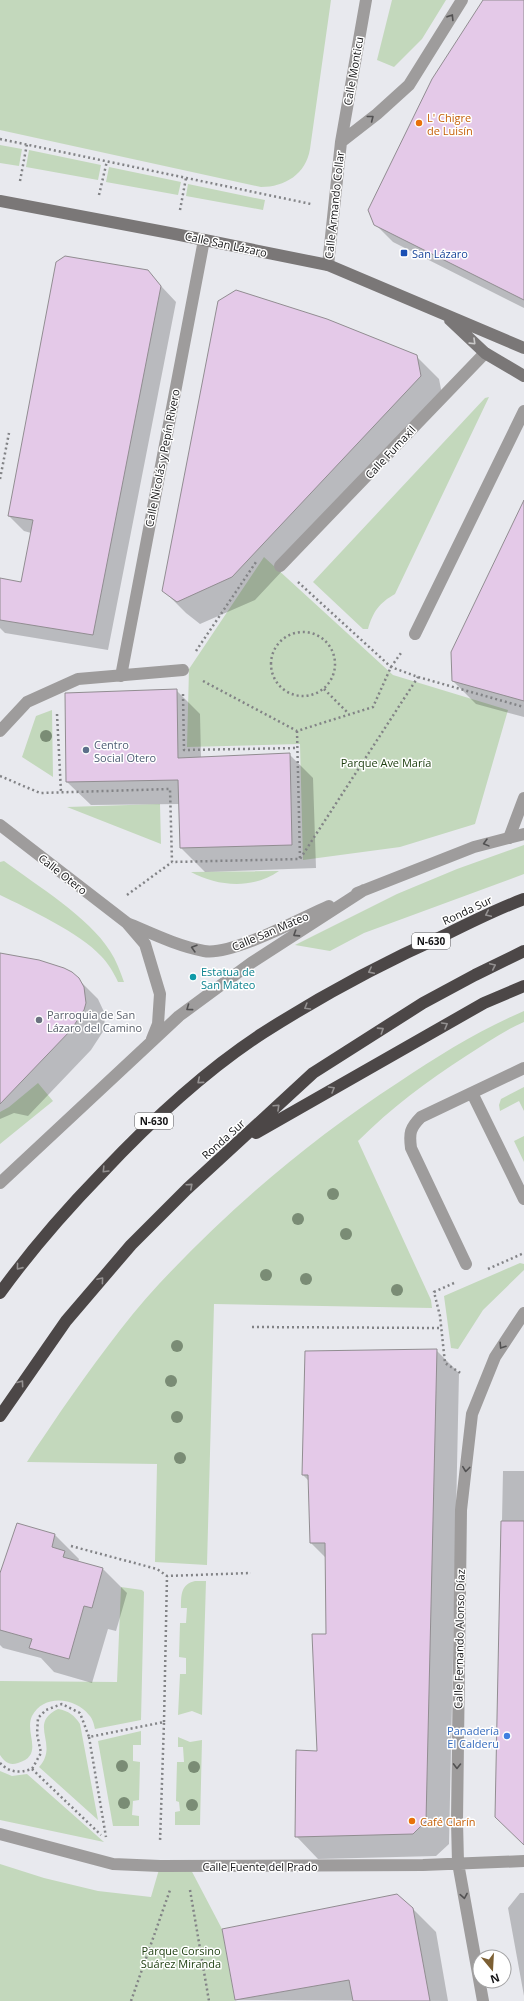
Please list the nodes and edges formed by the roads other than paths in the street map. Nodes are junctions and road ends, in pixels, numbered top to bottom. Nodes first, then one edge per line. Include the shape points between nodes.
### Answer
1 (366, 0) edge
2 (462, 0) edge
3 (340, 142) junction
4 (0, 201) edge
5 (204, 240) junction
6 (328, 265) junction
7 (445, 315) junction
8 (524, 348) edge
9 (485, 353) junction
10 (524, 376) edge
11 (524, 411) edge
12 (280, 566) road end
13 (415, 634) dead end
14 (183, 670) road end
15 (120, 676) junction
16 (0, 731) edge
17 (524, 798) edge
18 (0, 824) edge
19 (524, 834) edge
20 (509, 838) junction
21 (364, 890) junction
22 (524, 899) edge
23 (126, 923) junction
24 (524, 951) edge
25 (524, 986) edge
26 (150, 1043) junction
27 (524, 1068) edge
28 (472, 1093) junction
29 (238, 1143) junction
30 (0, 1183) edge
31 (524, 1199) edge
32 (466, 1264) dead end
33 (0, 1293) edge
34 (524, 1313) edge
35 (0, 1416) edge
36 (0, 1834) edge
37 (524, 1862) edge
38 (458, 1863) junction
39 (483, 2001) edge

1 - 3 street, Calle Monticu
3 -> 2 street, Calle Armando Collar via 409,85
3 - 6 street, Calle Armando Collar
4 - 5 street, Calle San Lázaro
5 - 6 street, Calle San Lázaro
5 - 15 street, Calle Nicolás y Pepín Rivero
6 - 7 street, Calle San Lázaro
7 - 8 street, Calle San Lázaro
7 -> 9 street, Calle San Lázaro
9 - 10 street, Calle San Lázaro
9 - 12 street, Calle Fumaxil
11 - 13 street
14 - 15 street
15 - 16 street via 78,679 27,702
17 - 20 street
18 - 23 street, Calle Otero
19 - 20 street, Calle San Mateo
20 -> 21 street, Calle San Mateo via 474,847
21 -> 23 street, Calle San Mateo via 233,949 205,951 172,942
21 -> 26 street via 251,963 179,1016
22 -> 33 highway, Ronda Sur / N-630 via 421,946 340,987 262,1034 215,1069 166,1109 123,1151 47,1232
23 - 26 street via 145,944 160,994 158,1024
29 -> 24 highway, Ronda Sur via 313,1073 423,1003
29 -> 25 highway via 484,1002
26 - 30 street
27 - 28 street
28 - 31 street
28 - 32 street via 421,1117 414,1124 410,1134 412,1148
35 -> 29 highway, Ronda Sur via 66,1321 131,1245
34 -> 38 street, Calle Fernando Alonso Díaz via 495,1357 472,1414 461,1510
36 - 38 street, Calle Fuente del Prado via 113,1864 182,1866
37 - 38 street, Calle Fuente del Prado
38 -> 39 street, Calle Fernando Alonso Díaz

